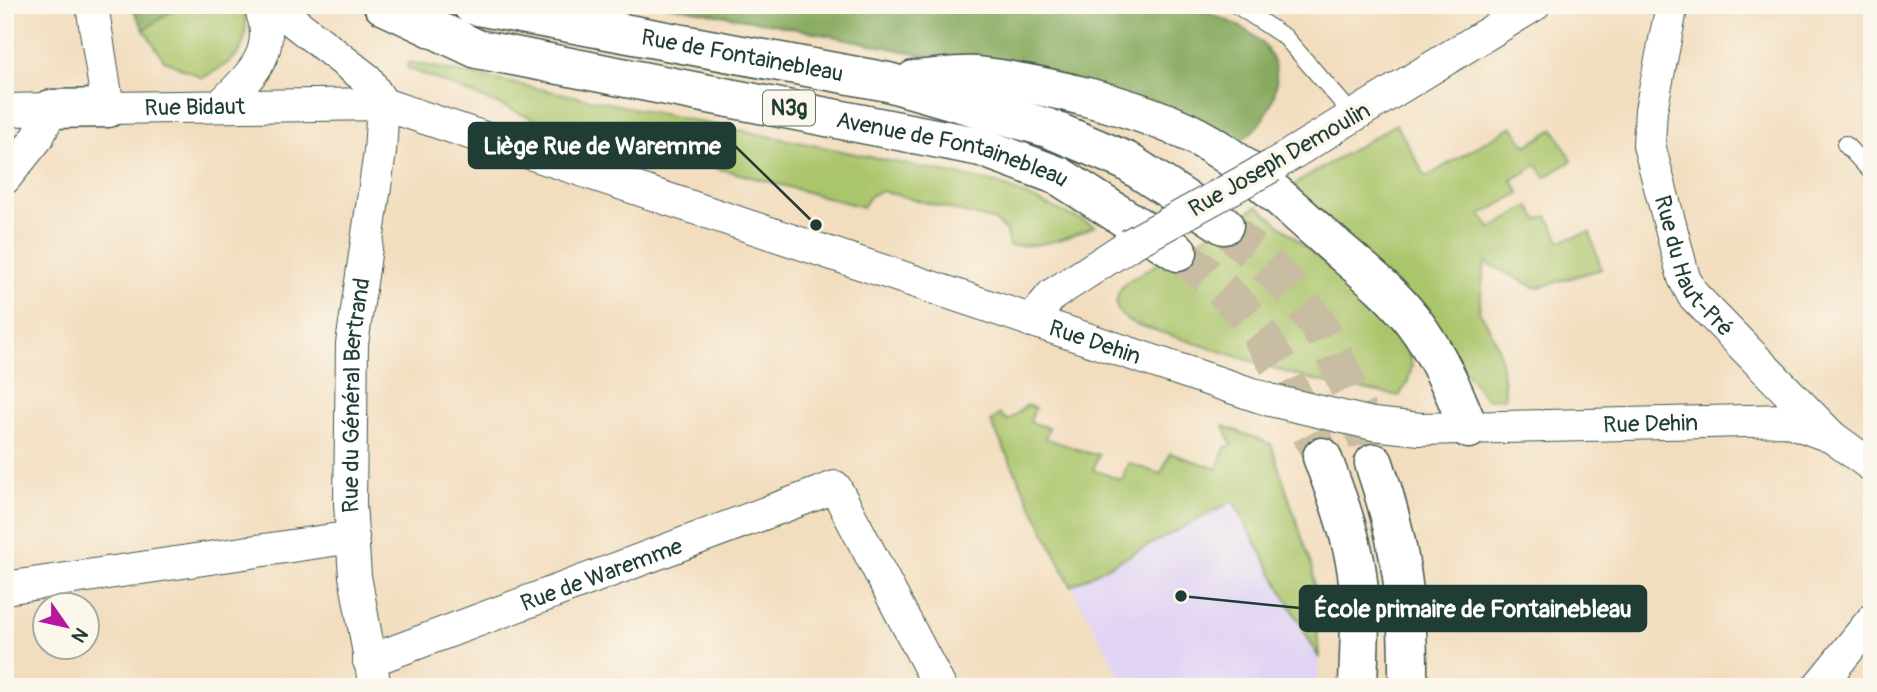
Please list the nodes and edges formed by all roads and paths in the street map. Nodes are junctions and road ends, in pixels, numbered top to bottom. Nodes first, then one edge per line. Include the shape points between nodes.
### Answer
1 (92, 5) edge
2 (259, 5) edge
3 (272, 5) edge
4 (383, 5) edge
5 (472, 5) edge
6 (1236, 5) edge
7 (1534, 5) edge
8 (1672, 5) edge
9 (888, 82) junction
10 (383, 104) junction
11 (220, 106) junction
12 (108, 108) junction
13 (51, 109) junction
14 (5, 110) edge
15 (1353, 116) junction
16 (1845, 144) dead end
17 (1872, 173) edge
18 (5, 178) edge
19 (1224, 225) tunnel mouth
20 (1178, 252) tunnel mouth
21 (1031, 321) junction
22 (1469, 429) junction
23 (1832, 437) junction
24 (1322, 457) tunnel mouth
25 (1374, 463) tunnel mouth
26 (1872, 466) edge
27 (353, 537) junction
28 (5, 588) edge
29 (1872, 620) edge
30 (372, 674) edge
31 (940, 687) edge
32 (1358, 687) edge
33 (1408, 687) edge
34 (1818, 687) edge

1 - 12 street
2 - 11 street via 268,25 266,47 247,79
3 - 10 street via 368,79
4 - 20 main road, Avenue de Fontainebleau / N3g via 477,49 982,147 1059,176
5 - 9 main road, Rue de Fontainebleau / N3g
6 - 15 lane via 1285,37
7 - 15 street, Rue Joseph Demoulin
8 - 23 street, Rue du Haut-Pré via 1651,110 1649,145 1684,278 1693,295
9 - 19 main road, Avenue de Fontainebleau / N3g via 1087,143 1126,161
9 - 22 main road via 975,76 1108,102 1196,136 1282,199 1402,309 1429,345
10 - 11 street, Rue Bidaut
10 - 21 street, Rue Dehin
10 - 27 street, Rue du Général Bertrand via 352,344
11 - 12 street, Rue Bidaut
12 - 13 main road, Rue Bidaut
13 - 14 street, Rue Bidaut
13 - 18 street via 38,137
15 - 21 street, Rue Joseph Demoulin, bridge via 1129,245 1052,295
16 - 17 lane
21 - 22 street, Rue Dehin via 1270,400 1373,424
22 - 23 street, Rue Dehin via 1786,421
23 - 26 street, Rue du Haut-Pré
24 - 32 main road via 1355,562
25 - 33 main road via 1394,521 1404,573
27 - 28 street
27 - 30 street, Rue du Général Bertrand
29 - 34 street
30 - 31 street, Rue de Waremme via 835,487

